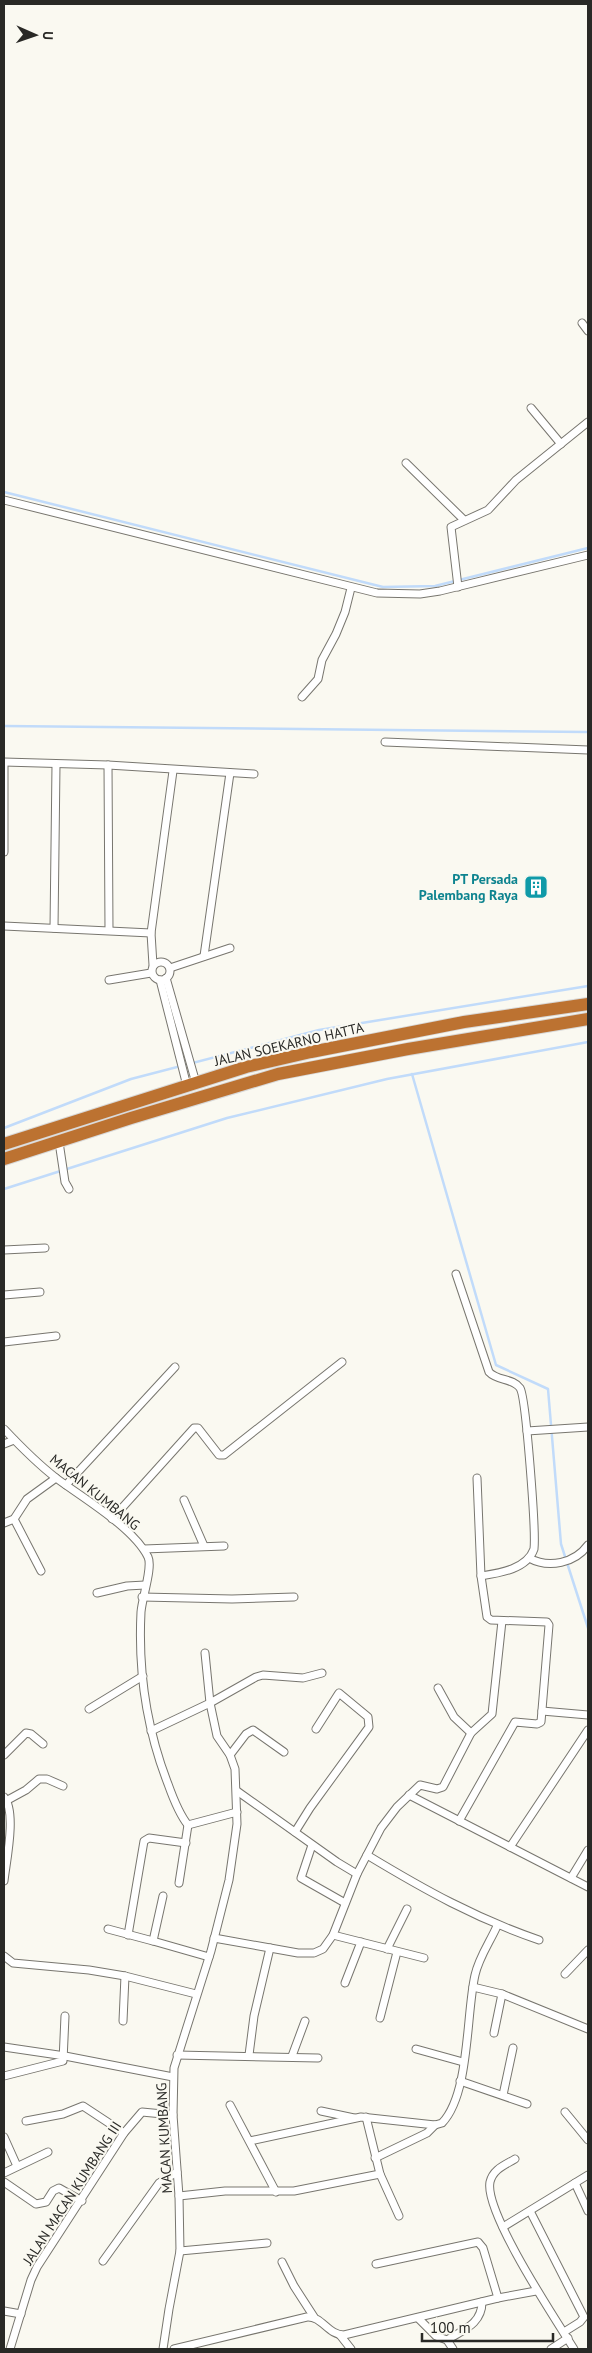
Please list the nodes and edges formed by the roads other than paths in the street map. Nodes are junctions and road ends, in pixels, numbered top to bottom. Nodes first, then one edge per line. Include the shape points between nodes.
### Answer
1 (582, 323) dead end
2 (588, 331) edge
3 (531, 408) dead end
4 (588, 422) edge
5 (561, 444) junction
6 (406, 463) dead end
7 (4, 500) edge
8 (464, 520) junction
9 (588, 554) edge
10 (458, 585) junction
11 (351, 588) junction
12 (302, 697) dead end
13 (385, 742) dead end
14 (588, 750) edge
15 (4, 762) edge
16 (56, 765) junction
17 (108, 765) junction
18 (174, 771) junction
19 (230, 773) junction
20 (254, 774) dead end
21 (4, 852) edge
22 (4, 926) edge
23 (54, 928) junction
24 (109, 930) junction
25 (151, 933) junction
26 (230, 948) dead end
27 (204, 956) junction
28 (170, 968) junction
29 (152, 969) junction
30 (163, 979) junction
31 (109, 980) dead end
32 (588, 1004) edge
33 (588, 1019) edge
34 (336, 1047) junction
35 (340, 1063) junction
36 (190, 1079) junction
37 (59, 1142) junction
38 (4, 1144) edge
39 (4, 1159) edge
40 (69, 1189) dead end
41 (46, 1248) dead end
42 (4, 1250) edge
43 (456, 1274) dead end
44 (40, 1292) dead end
45 (4, 1295) edge
46 (56, 1336) dead end
47 (4, 1342) edge
48 (342, 1362) dead end
49 (175, 1367) dead end
50 (588, 1427) edge
51 (4, 1429) edge
52 (527, 1431) junction
53 (14, 1440) junction
54 (4, 1444) edge
55 (56, 1478) junction
56 (477, 1478) dead end
57 (66, 1485) junction
58 (184, 1500) dead end
59 (14, 1518) junction
60 (112, 1519) junction
61 (4, 1523) edge
62 (588, 1545) edge
63 (204, 1546) junction
64 (224, 1546) dead end
65 (144, 1549) junction
66 (529, 1558) junction
67 (42, 1571) dead end
68 (481, 1576) junction
69 (145, 1585) junction
70 (97, 1593) dead end
71 (142, 1597) junction
72 (294, 1597) dead end
73 (502, 1621) junction
74 (205, 1653) dead end
75 (322, 1673) dead end
76 (143, 1676) junction
77 (438, 1688) dead end
78 (210, 1703) junction
79 (89, 1709) dead end
80 (542, 1711) junction
81 (588, 1715) edge
82 (316, 1729) dead end
83 (588, 1730) edge
84 (151, 1732) junction
85 (471, 1734) junction
86 (43, 1744) dead end
87 (284, 1752) dead end
88 (4, 1755) edge
89 (230, 1755) junction
90 (63, 1786) dead end
91 (237, 1792) junction
92 (409, 1795) junction
93 (5, 1800) edge
94 (237, 1812) junction
95 (459, 1821) junction
96 (188, 1825) junction
97 (295, 1832) junction
98 (186, 1843) junction
99 (312, 1845) junction
100 (510, 1847) junction
101 (588, 1850) edge
102 (367, 1855) junction
103 (357, 1874) junction
104 (571, 1878) junction
105 (4, 1881) edge
106 (178, 1883) dead end
107 (588, 1887) edge
108 (163, 1896) dead end
109 (345, 1903) junction
110 (407, 1909) dead end
111 (497, 1926) junction
112 (108, 1929) dead end
113 (332, 1934) junction
114 (128, 1935) junction
115 (214, 1938) junction
116 (153, 1940) junction
117 (539, 1940) dead end
118 (360, 1942) junction
119 (270, 1948) junction
120 (387, 1949) junction
121 (588, 1950) edge
122 (397, 1952) junction
123 (4, 1956) edge
124 (208, 1957) junction
125 (424, 1958) dead end
126 (565, 1974) dead end
127 (125, 1976) junction
128 (345, 1983) dead end
129 (473, 1987) junction
130 (196, 1994) junction
131 (502, 1994) junction
132 (65, 2016) dead end
133 (380, 2018) dead end
134 (123, 2021) dead end
135 (305, 2021) dead end
136 (588, 2029) edge
137 (494, 2033) dead end
138 (4, 2047) edge
139 (514, 2048) dead end
140 (416, 2050) dead end
141 (177, 2055) junction
142 (249, 2055) junction
143 (65, 2056) junction
144 (292, 2056) junction
145 (318, 2058) dead end
146 (463, 2062) junction
147 (4, 2076) edge
148 (173, 2077) junction
149 (460, 2081) junction
150 (503, 2095) junction
151 (527, 2104) dead end
152 (230, 2105) dead end
153 (321, 2111) dead end
154 (565, 2112) dead end
155 (173, 2116) junction
156 (366, 2117) junction
157 (355, 2118) junction
158 (26, 2120) dead end
159 (435, 2125) junction
160 (124, 2133) junction
161 (4, 2137) edge
162 (588, 2140) edge
163 (250, 2142) junction
164 (48, 2152) dead end
165 (375, 2158) junction
166 (515, 2159) dead end
167 (18, 2166) junction
168 (177, 2172) junction
169 (4, 2173) edge
170 (380, 2174) junction
171 (588, 2175) edge
172 (4, 2182) edge
173 (575, 2183) junction
174 (276, 2192) junction
175 (180, 2196) junction
176 (82, 2201) junction
177 (588, 2210) edge
178 (530, 2211) junction
179 (399, 2216) dead end
180 (504, 2227) junction
181 (267, 2244) dead end
182 (180, 2251) junction
183 (103, 2261) dead end
184 (282, 2262) dead end
185 (376, 2264) dead end
186 (536, 2291) junction
187 (498, 2298) junction
188 (482, 2302) junction
189 (4, 2311) edge
190 (21, 2314) junction
191 (314, 2317) junction
192 (418, 2318) junction
193 (566, 2335) junction
194 (340, 2336) junction
195 (447, 2340) junction
196 (10, 2349) edge
197 (163, 2349) edge
198 (174, 2349) edge
199 (351, 2349) edge
200 (453, 2349) edge
201 (551, 2349) edge
202 (574, 2349) edge

1 - 2 street
3 - 5 street
4 - 5 street
5 - 8 street via 516,480 488,510
6 - 8 street
7 - 11 street
8 - 10 street via 451,527
9 - 10 street via 488,581
10 - 11 street via 420,594 377,593
11 - 12 street via 345,612 322,660 318,680
13 - 14 street
15 - 16 street
15 - 21 street
16 - 17 street
16 - 23 street
17 - 18 street
17 - 24 street
18 - 19 street
18 - 25 street
19 - 20 street
19 - 27 street
22 - 23 street
23 - 24 street
24 - 25 street
25 - 29 street
26 - 27 street
27 - 28 street
28 - 29 street via 163,961 156,962
28 - 30 street
29 - 30 street via 154,977
29 - 31 street
30 - 36 street via 187,1052
30 - 36 street via 179,1056
32 - 34 highway, JALAN SOEKARNO HATTA via 464,1022
33 - 35 highway, JALAN SOEKARNO HATTA
34 - 35 highway
34 - 36 highway, JALAN SOEKARNO HATTA
35 - 37 highway, JALAN SOEKARNO HATTA via 254,1080
36 - 38 highway, JALAN SOEKARNO HATTA
37 - 39 highway, JALAN SOEKARNO HATTA
37 - 40 street
41 - 42 street
43 - 52 street via 489,1372 521,1389
44 - 45 street
46 - 47 street
48 - 60 street via 224,1455 219,1454 198,1428 194,1428
49 - 57 street
50 - 52 street
51 - 53 street, MACAN KUMBANG
52 - 66 street via 535,1544
53 - 54 street
53 - 55 street, MACAN KUMBANG
55 - 57 street, MACAN KUMBANG
55 - 59 street via 27,1498
56 - 68 street
57 - 60 street, MACAN KUMBANG
58 - 63 street
59 - 61 street
59 - 67 street
60 - 65 street, MACAN KUMBANG
62 - 66 street via 571,1560 538,1562
63 - 64 street
63 - 65 street
65 - 69 street, MACAN KUMBANG via 150,1564
66 - 68 street via 505,1572
68 - 73 street via 486,1617
69 - 70 street
69 - 71 street, MACAN KUMBANG
71 - 72 street
71 - 76 street, MACAN KUMBANG
73 - 80 street via 549,1624
73 - 85 street via 493,1710
74 - 78 street, MACAN KUMBANG
75 - 78 street via 303,1678 260,1676
76 - 79 street
76 - 84 street, MACAN KUMBANG
77 - 85 street via 454,1717
78 - 84 street
78 - 89 street, MACAN KUMBANG via 217,1736
80 - 81 street
80 - 95 street via 540,1723 515,1722
82 - 97 street via 338,1693 370,1722
83 - 100 street
84 - 96 street, MACAN KUMBANG via 164,1775
85 - 92 street via 443,1787 434,1789 424,1785
86 - 88 street via 26,1733
87 - 89 street via 253,1730
89 - 91 street, MACAN KUMBANG
90 - 93 street via 39,1779 26,1790
91 - 94 street, MACAN KUMBANG
91 - 97 street
92 - 95 street
92 - 102 street via 388,1818
93 - 105 street via 10,1820
94 - 96 street
94 - 115 street, MACAN KUMBANG via 229,1880
95 - 100 street
96 - 98 street
97 - 99 street
98 - 106 street
98 - 114 street via 149,1838 144,1841
99 - 103 street
99 - 109 street via 301,1878
100 - 104 street
101 - 104 street
102 - 103 street
102 - 111 street via 422,1889
103 - 109 street
104 - 107 street
108 - 116 street
109 - 113 street
110 - 120 street
111 - 117 street
111 - 129 street via 479,1962
112 - 114 street
113 - 118 street
113 - 119 street via 323,1949 314,1953
114 - 116 street
115 - 119 street
115 - 124 street, MACAN KUMBANG
116 - 124 street
118 - 120 street
118 - 128 street
119 - 142 street via 254,2016
120 - 122 street
121 - 126 street
122 - 125 street
122 - 133 street
123 - 127 street via 13,1964
124 - 130 street, MACAN KUMBANG
127 - 130 street
127 - 134 street
129 - 131 street
129 - 146 street
130 - 141 street, MACAN KUMBANG
131 - 136 street
131 - 137 street
132 - 143 street
135 - 144 street
138 - 143 street
139 - 150 street
140 - 146 street
141 - 142 street
141 - 148 street, MACAN KUMBANG
142 - 144 street
143 - 147 street via 60,2063
143 - 148 street
144 - 145 street
146 - 149 street
148 - 155 street, MACAN KUMBANG
149 - 150 street
149 - 159 street via 453,2106 446,2118
150 - 151 street
152 - 163 street
153 - 157 street
154 - 162 street
155 - 160 street, JALAN MACAN KUMBANG III via 142,2112
155 - 168 street, MACAN KUMBANG
156 - 157 street
156 - 159 street
156 - 165 street
157 - 163 street
158 - 160 street via 63,2114 83,2106
159 - 165 street via 427,2133
160 - 176 street, JALAN MACAN KUMBANG III
161 - 167 street
163 - 174 street
164 - 167 street
165 - 170 street
166 - 180 street via 500,2168 490,2185 495,2208
167 - 169 street
168 - 175 street, MACAN KUMBANG
168 - 183 street via 159,2183
170 - 174 street
170 - 179 street
171 - 173 street
172 - 176 street via 36,2204 46,2202 59,2188
173 - 177 street
173 - 178 street
174 - 175 street via 225,2191
175 - 182 street, MACAN KUMBANG
176 - 190 street, JALAN MACAN KUMBANG III via 37,2267
178 - 180 street
178 - 193 street via 584,2317
180 - 186 street
181 - 182 street
182 - 197 street, MACAN KUMBANG
184 - 191 street
185 - 187 street via 478,2242 483,2248
186 - 187 street
186 - 193 street
187 - 188 street
188 - 192 street
188 - 195 street via 478,2320
189 - 190 street
190 - 196 street, JALAN MACAN KUMBANG III
191 - 194 street
191 - 198 street
192 - 194 street
192 - 195 street via 436,2336
193 - 201 street
193 - 202 street
194 - 199 street
195 - 200 street

